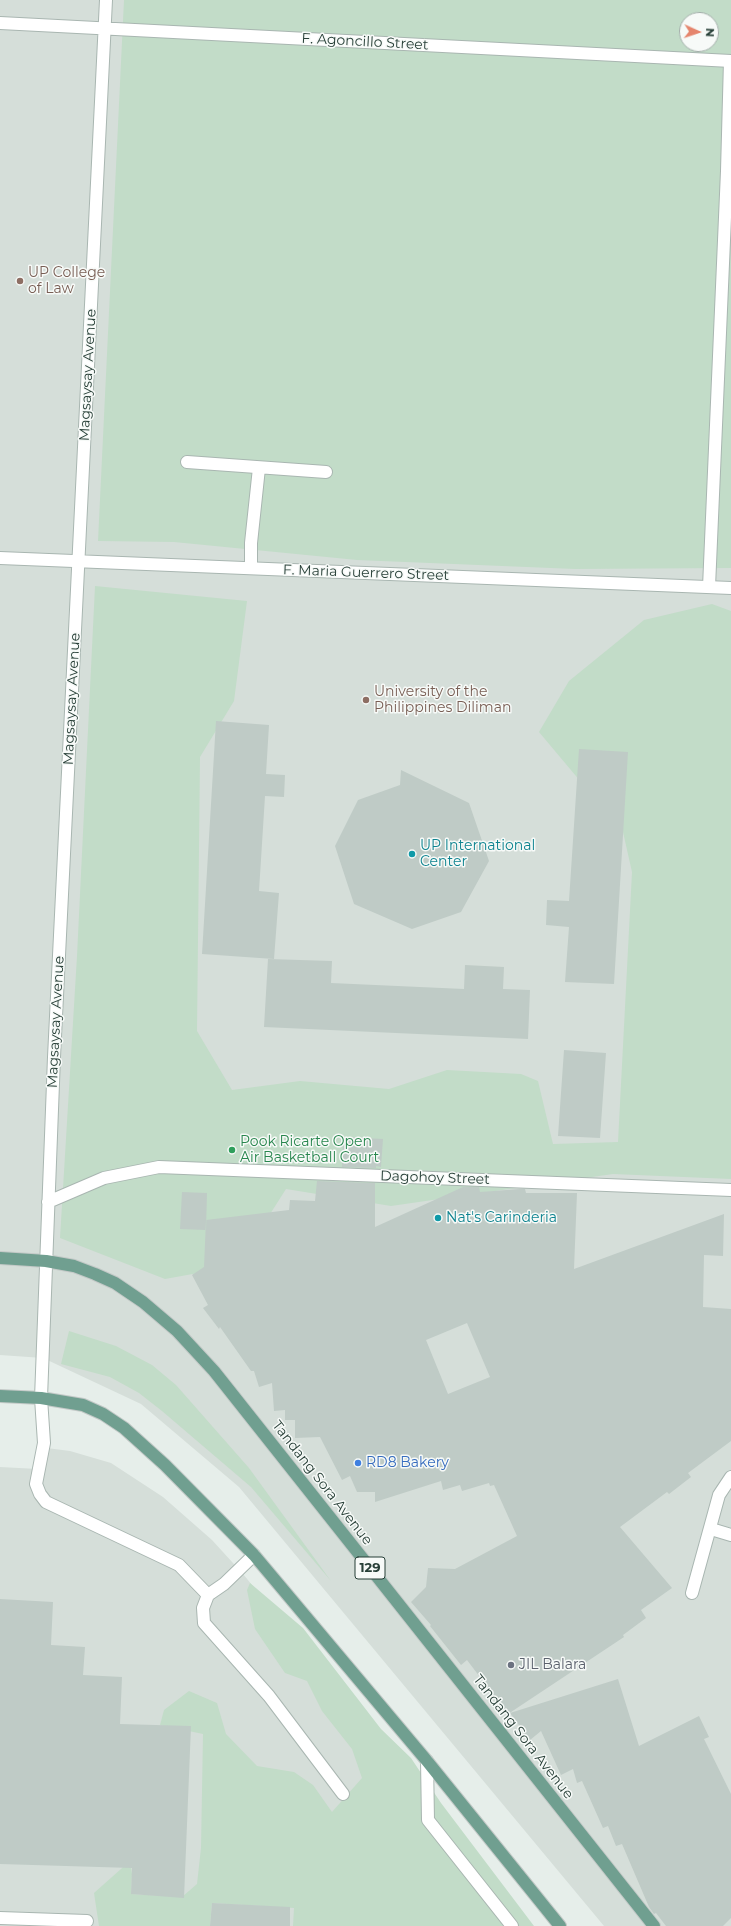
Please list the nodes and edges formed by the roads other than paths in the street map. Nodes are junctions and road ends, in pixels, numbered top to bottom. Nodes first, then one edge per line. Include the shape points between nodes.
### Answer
1 (106, 0) edge
2 (0, 22) edge
3 (105, 28) junction
4 (731, 61) edge
5 (188, 462) dead end
6 (259, 468) junction
7 (326, 472) dead end
8 (0, 558) edge
9 (78, 561) junction
10 (251, 568) junction
11 (710, 587) junction
12 (731, 588) edge
13 (731, 1190) edge
14 (48, 1202) junction
15 (0, 1258) edge
16 (46, 1261) junction
17 (0, 1396) edge
18 (41, 1398) junction
19 (731, 1478) edge
20 (711, 1529) junction
21 (731, 1536) edge
22 (254, 1555) junction
23 (692, 1593) dead end
24 (208, 1595) junction
25 (427, 1761) junction
26 (343, 1794) dead end
27 (0, 1918) edge
28 (87, 1921) dead end
29 (512, 1926) edge
30 (560, 1926) edge
31 (654, 1926) edge

1 - 3 street, Magsaysay Avenue
2 - 3 street, F. Agoncillo Street
3 - 4 street, F. Agoncillo Street
3 - 9 street, Magsaysay Avenue
4 - 11 street
5 - 6 street
6 - 7 street
6 - 10 street
8 - 9 street, F. Maria Guerrero Street
9 - 10 street, F. Maria Guerrero Street
9 - 14 street, Magsaysay Avenue
10 - 11 street, F. Maria Guerrero Street
11 - 12 street, F. Maria Guerrero Street
13 - 14 street, Dagohoy Street via 159,1167 104,1178
14 - 16 street, Magsaysay Avenue
15 - 16 main road, 129
16 - 18 street, Magsaysay Avenue
16 - 31 main road, Tandang Sora Avenue / 129 via 74,1266 115,1283 143,1302 177,1331 218,1377
17 - 18 main road
18 - 22 main road via 83,1405 124,1428 193,1490
18 - 24 street, Magsaysay Avenue via 44,1443 36,1484 46,1502 179,1565
19 - 20 street via 719,1495
20 - 21 street
20 - 23 street
22 - 24 street via 224,1584
22 - 25 main road
24 - 26 street via 203,1608 204,1623 269,1696
25 - 29 street via 428,1820
25 - 30 main road
27 - 28 street

